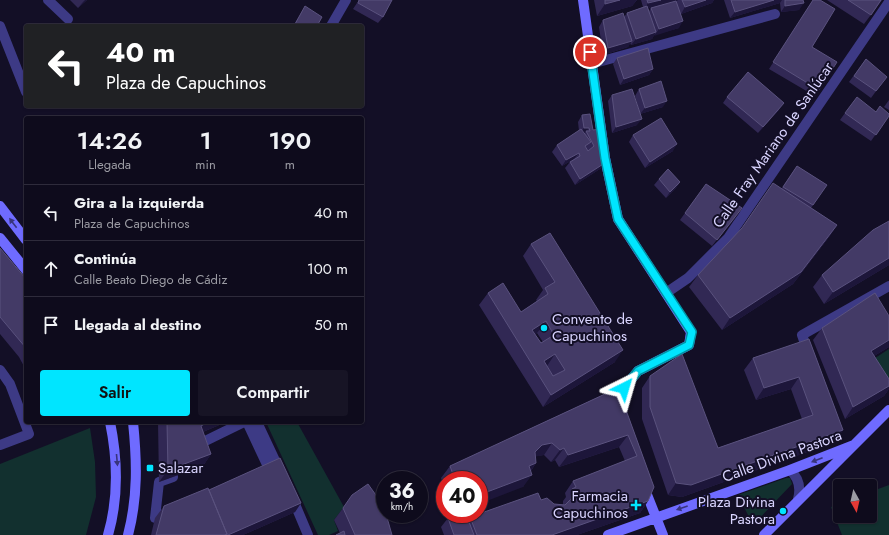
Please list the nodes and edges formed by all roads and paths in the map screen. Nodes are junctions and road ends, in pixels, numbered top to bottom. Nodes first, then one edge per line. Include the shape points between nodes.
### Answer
1 (48, 0) edge
2 (346, 0) edge
3 (583, 0) edge
4 (886, 2) edge
5 (775, 14) dead end
6 (68, 19) dead end
7 (332, 24) edge
8 (0, 26) edge
9 (592, 64) junction
10 (24, 87) edge
11 (0, 206) edge
12 (24, 237) edge
13 (0, 238) edge
14 (24, 268) edge
15 (889, 286) edge
16 (666, 293) junction
17 (812, 364) edge
18 (0, 370) edge
19 (889, 410) edge
20 (620, 418) edge
21 (24, 421) edge
22 (25, 424) edge
23 (110, 424) edge
24 (133, 424) edge
25 (242, 424) edge
26 (247, 424) edge
27 (258, 424) edge
28 (0, 445) edge
29 (854, 445) junction
30 (197, 452) edge
31 (790, 470) junction
32 (181, 474) edge
33 (638, 474) edge
34 (256, 475) edge
35 (798, 499) junction
36 (178, 509) edge
37 (656, 517) junction
38 (108, 535) edge
39 (128, 535) edge
40 (308, 535) edge
41 (608, 535) edge
42 (663, 535) edge
43 (764, 535) edge

1 - 6 street
2 - 7 street
3 - 9 street
4 - 16 street, Calle Fray Mariano de Sanlúcar via 728,238 688,278
5 - 9 street
8 - 10 street
9 - 16 street via 605,158 618,219
12 -> 11 street
13 - 14 street
15 - 17 street via 872,300 802,335
16 - 20 street via 692,332 689,345 638,371 624,388 618,406
18 - 21 street via 10,384
19 - 29 street
22 - 28 street via 29,434
23 -> 38 street via 116,450 117,488
24 - 39 street via 136,496
25 - 30 street via 194,446
26 - 34 street via 269,469
27 - 40 street
29 -> 31 street, Calle Divina Pastora
29 - 35 street
31 - 35 street via 799,482
31 -> 37 street, Calle Divina Pastora
32 - 36 street via 159,482 155,518
33 - 37 street
35 - 43 street
37 - 41 street, Calle Divina Pastora
37 - 42 street

